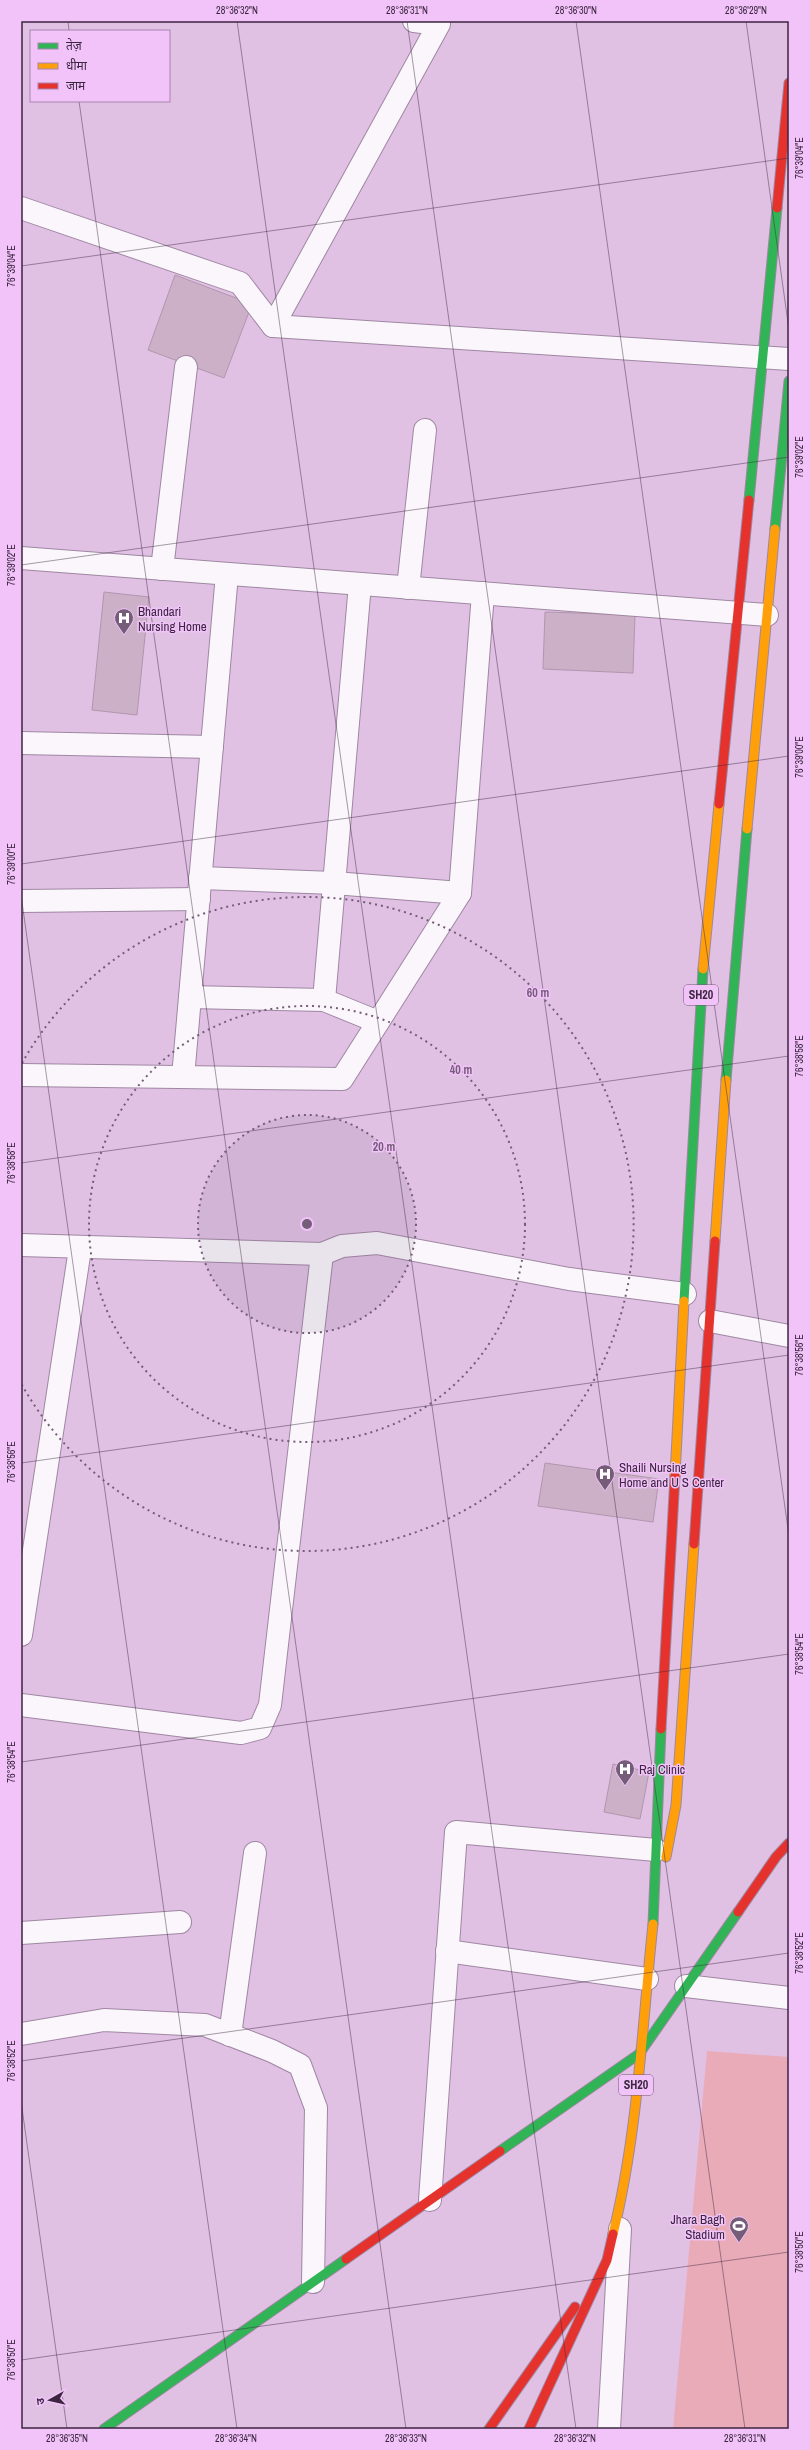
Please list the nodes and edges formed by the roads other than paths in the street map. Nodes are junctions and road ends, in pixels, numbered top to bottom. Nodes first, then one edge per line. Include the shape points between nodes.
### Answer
1 (414, 21) edge
2 (789, 84) edge
3 (21, 208) edge
4 (273, 326) junction
5 (763, 357) junction
6 (789, 359) edge
7 (186, 367) dead end
8 (789, 381) edge
9 (424, 430) dead end
10 (21, 558) edge
11 (162, 569) junction
12 (227, 574) junction
13 (360, 584) junction
14 (408, 588) junction
15 (483, 593) junction
16 (738, 613) junction
17 (767, 615) junction
18 (21, 743) edge
19 (212, 747) junction
20 (334, 883) junction
21 (199, 888) junction
22 (460, 892) junction
23 (21, 901) edge
24 (190, 997) junction
25 (324, 1000) junction
26 (378, 1022) junction
27 (21, 1075) edge
28 (183, 1077) junction
29 (21, 1246) edge
30 (80, 1249) junction
31 (322, 1254) junction
32 (685, 1294) junction
33 (710, 1320) junction
34 (789, 1336) edge
35 (21, 1635) edge
36 (21, 1705) edge
37 (789, 1843) edge
38 (656, 1850) junction
39 (255, 1853) dead end
40 (655, 1909) junction
41 (180, 1922) dead end
42 (21, 1933) edge
43 (447, 1951) junction
44 (647, 1979) junction
45 (686, 1986) junction
46 (789, 1998) edge
47 (21, 2034) edge
48 (230, 2035) junction
49 (639, 2054) junction
50 (622, 2198) junction
51 (430, 2200) junction
52 (607, 2260) junction
53 (313, 2282) junction
54 (104, 2429) edge
55 (489, 2429) edge
56 (529, 2429) edge
57 (609, 2429) edge

1 - 4 street via 439,24
2 - 5 main road, SH20
3 - 4 street via 240,283
4 - 5 street
5 - 6 street
5 - 16 main road, SH20
7 - 11 street
8 - 17 main road, SH20
9 - 14 street
10 - 11 street
11 - 12 street
12 - 13 street
12 - 19 street
13 - 14 street
13 - 20 street
14 - 15 street
15 - 16 street
15 - 22 street
16 - 17 street
16 - 32 main road, SH20 via 702,984
17 - 33 main road, SH20 via 733,982
18 - 19 street
19 - 21 street
20 - 21 street
20 - 22 street
20 - 25 street
21 - 23 street
21 - 24 street
22 - 26 street
24 - 25 street
24 - 28 street
25 - 26 street
26 - 28 street via 342,1079
27 - 28 street
29 - 30 street
30 - 31 street
30 - 35 street
31 - 32 street via 342,1246 376,1244 569,1279
31 - 36 street via 270,1705 260,1728 241,1733
32 - 38 main road, SH20
33 - 34 street
33 - 40 main road, SH20 via 676,1806
37 - 45 main road via 776,1857
38 - 40 main road, SH20
38 - 43 street via 456,1832
39 - 48 street
40 - 44 main road, SH20
41 - 42 street
43 - 44 street
43 - 51 street
44 - 49 main road, SH20
45 - 46 street
45 - 49 main road
47 - 48 street via 104,2020 205,2025
48 - 53 street via 300,2065 316,2108
49 - 50 main road, SH20
49 - 51 main road
50 - 52 main road, SH20
50 - 57 street
51 - 53 main road
52 - 55 main road, SH20
52 - 56 main road, SH20
53 - 54 main road

